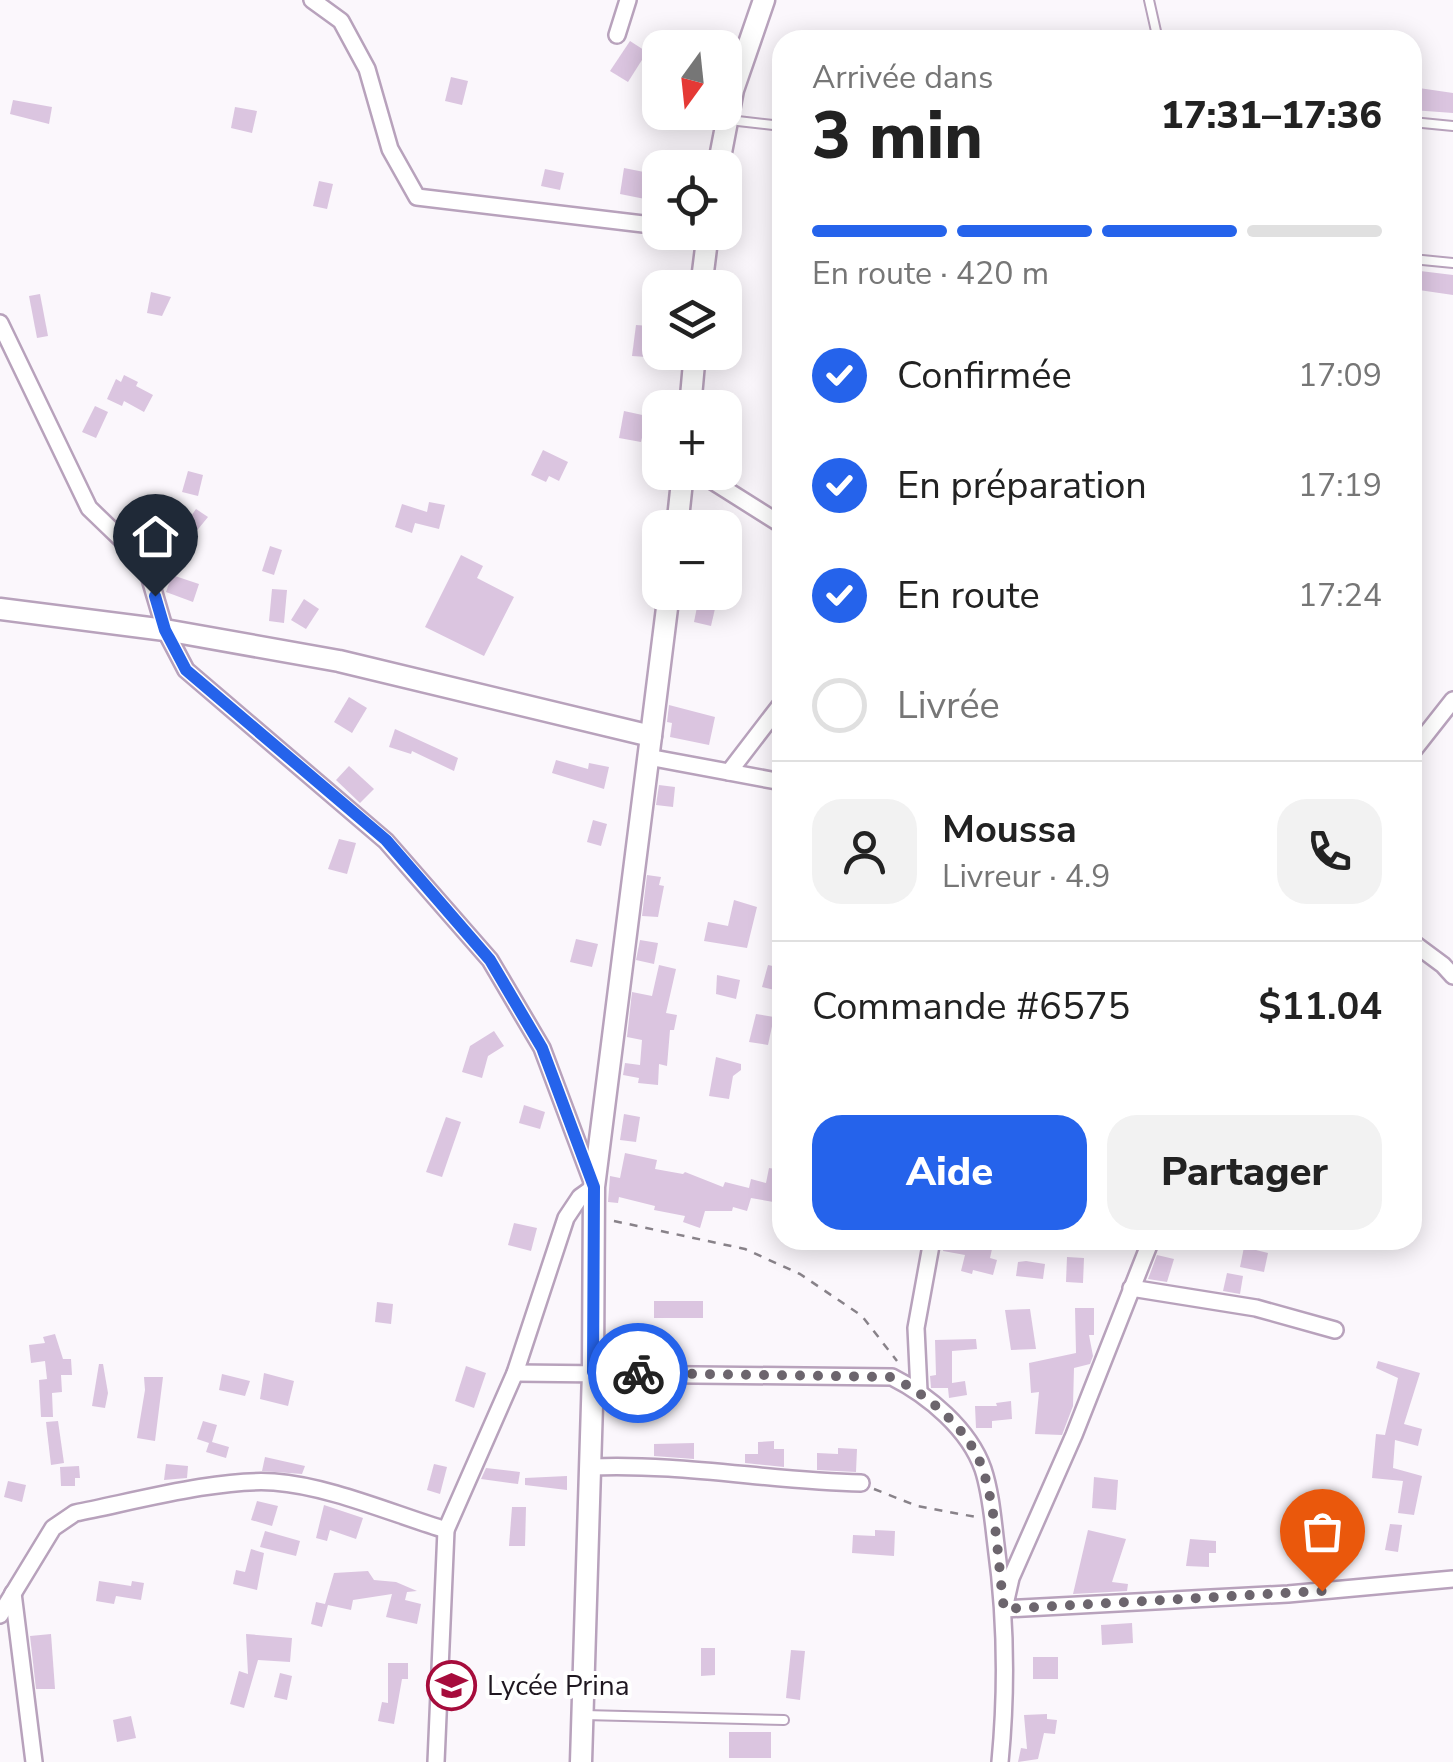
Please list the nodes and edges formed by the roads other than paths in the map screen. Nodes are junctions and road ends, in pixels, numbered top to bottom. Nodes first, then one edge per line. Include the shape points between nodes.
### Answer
1 (312, 0) edge
2 (628, 0) edge
3 (764, 0) edge
4 (1149, 0) edge
5 (1156, 30) edge
6 (617, 35) dead end
7 (742, 68) edge
8 (742, 122) edge
9 (1422, 123) edge
10 (772, 125) edge
11 (1453, 126) edge
12 (642, 224) edge
13 (1422, 260) edge
14 (1453, 263) edge
15 (0, 323) edge
16 (727, 490) edge
17 (772, 519) edge
18 (0, 609) edge
19 (668, 610) edge
20 (165, 630) junction
21 (1453, 700) edge
22 (772, 715) edge
23 (1422, 739) edge
24 (650, 746) junction
25 (729, 772) junction
26 (772, 780) edge
27 (1422, 949) edge
28 (1453, 976) edge
29 (594, 1187) junction
30 (930, 1250) edge
31 (1147, 1250) edge
32 (1131, 1288) junction
33 (1335, 1330) dead end
34 (593, 1372) junction
35 (515, 1373) junction
36 (919, 1391) junction
37 (590, 1467) junction
38 (861, 1483) road end
39 (446, 1530) junction
40 (1453, 1579) edge
41 (14, 1592) junction
42 (1004, 1609) junction
43 (0, 1615) edge
44 (582, 1715) junction
45 (784, 1720) dead end
46 (34, 1762) edge
47 (436, 1762) edge
48 (581, 1762) edge
49 (1000, 1762) edge

1 - 12 street via 341,21 368,69 390,148 417,197
2 - 6 street
3 - 7 street
4 - 5 lane
8 - 10 lane
9 - 11 lane
13 - 14 lane
15 - 20 street via 88,508 144,562
16 - 17 street
18 - 20 street
19 - 24 street
20 - 24 street via 339,662
20 - 29 street via 186,670 386,840 490,960 542,1048
21 - 23 street
22 - 25 street
24 - 25 street
24 - 29 street
25 - 26 street
27 - 28 street
29 - 34 street
29 - 35 street via 566,1218
30 - 36 street via 916,1328
31 - 32 street
32 - 33 street via 1256,1308
32 - 42 street
34 - 35 street
34 - 36 street via 892,1377
34 - 37 street
35 - 39 street
36 - 42 street via 960,1431 982,1467
37 - 38 street via 660,1466
37 - 44 street
39 - 41 street via 308,1487 237,1483 75,1513 52,1528
39 - 47 street
40 - 42 street
41 - 43 street
41 - 46 street
42 - 49 street
44 - 45 lane
44 - 48 street

